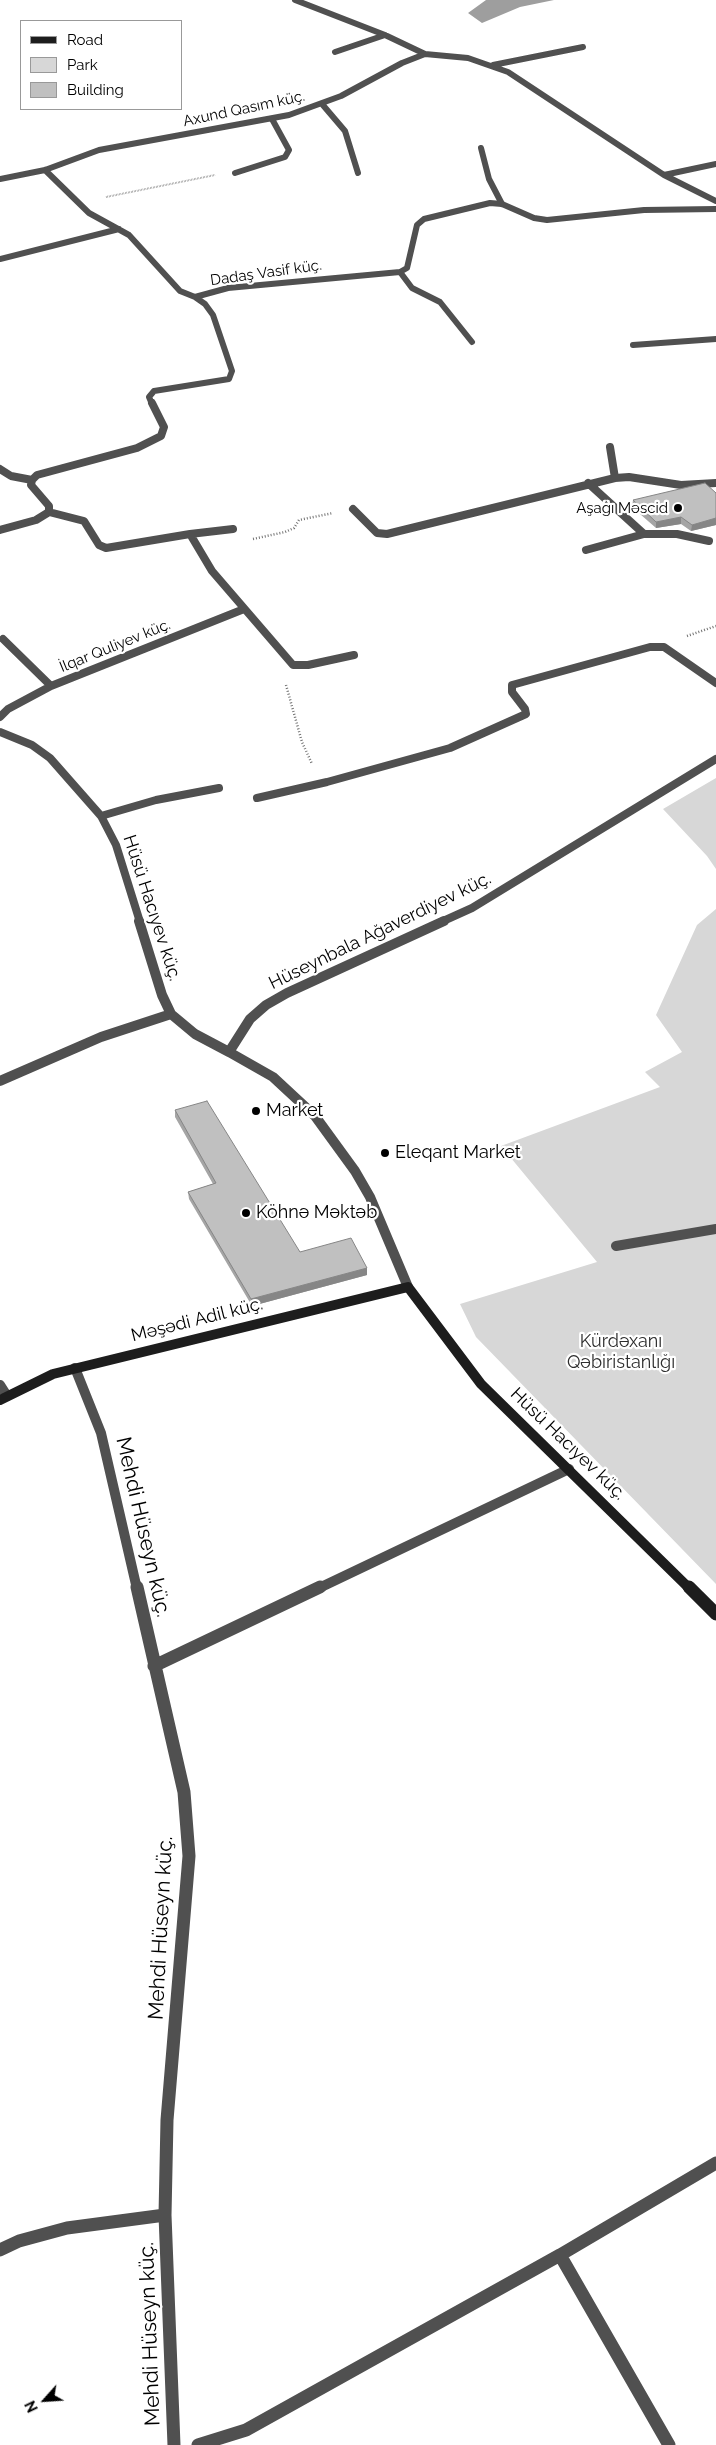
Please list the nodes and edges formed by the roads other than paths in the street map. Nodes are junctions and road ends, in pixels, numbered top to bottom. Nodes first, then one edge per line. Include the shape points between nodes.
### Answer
1 (295, 0) edge
2 (385, 35) junction
3 (583, 47) dead end
4 (335, 52) dead end
5 (425, 54) junction
6 (492, 65) junction
7 (322, 104) junction
8 (272, 119) junction
9 (481, 148) dead end
10 (716, 164) edge
11 (45, 170) junction
12 (235, 173) road end
13 (358, 174) dead end
14 (664, 175) junction
15 (0, 179) edge
16 (716, 200) edge
17 (502, 204) junction
18 (716, 209) edge
19 (119, 229) junction
20 (0, 259) edge
21 (400, 272) junction
22 (195, 297) junction
23 (716, 339) edge
24 (472, 342) dead end
25 (633, 346) dead end
26 (610, 447) dead end
27 (0, 469) edge
28 (615, 478) junction
29 (32, 480) junction
30 (588, 483) junction
31 (714, 485) edge
32 (353, 509) road end
33 (50, 512) junction
34 (233, 529) road end
35 (0, 530) edge
36 (190, 534) junction
37 (644, 534) junction
38 (708, 541) dead end
39 (586, 550) dead end
40 (244, 609) junction
41 (3, 640) dead end
42 (354, 655) dead end
43 (716, 683) edge
44 (51, 686) junction
45 (0, 717) edge
46 (0, 732) edge
47 (716, 759) edge
48 (219, 788) dead end
49 (256, 798) dead end
50 (101, 816) junction
51 (171, 1014) junction
52 (229, 1052) junction
53 (0, 1082) edge
54 (716, 1229) edge
55 (616, 1246) dead end
56 (408, 1286) junction
57 (75, 1368) junction
58 (0, 1385) edge
59 (4, 1398) edge
60 (569, 1469) junction
61 (716, 1614) edge
62 (154, 1666) junction
63 (716, 2163) edge
64 (165, 2215) junction
65 (0, 2250) edge
66 (560, 2255) junction
67 (174, 2445) edge
68 (198, 2445) edge
69 (668, 2445) edge

1 - 2 street
2 - 4 street
2 - 5 street
3 - 6 street
5 - 6 street, Axund Qasım küç. via 448,54
5 - 7 street, Axund Qasım küç.
6 - 14 street, Axund Qasım küç. via 528,83
7 - 8 street, Axund Qasım küç.
7 - 13 street via 345,131
8 - 11 street, Axund Qasım küç. via 99,150
8 - 12 street via 289,150 285,157
9 - 17 street via 489,179
10 - 14 street
11 - 15 street, Axund Qasım küç.
11 - 19 street via 98,220
14 - 16 street, Axund Qasım küç.
17 - 18 street via 547,220 672,208
17 - 21 street via 490,203 424,219 417,225 407,268
19 - 20 street
19 - 22 street via 136,242 172,284
21 - 22 street, Dadaş Vasif küç. via 256,284
21 - 24 street via 412,288 440,302
22 - 29 street, Dadaş Vasif küç. via 212,315 232,371 229,378 154,391 149,397 164,427 161,436 46,472
23 - 25 street
26 - 28 street
27 - 29 street via 11,476
28 - 30 street
28 - 31 street
29 - 33 street via 33,489 49,506
30 - 32 street via 387,534 377,533
30 - 37 street
33 - 35 street via 36,520
33 - 36 street via 84,521 96,541 106,548
34 - 36 street
36 - 40 street via 212,571
37 - 38 street via 677,534
37 - 39 street
40 - 42 street via 293,665
40 - 44 street, İlqar Quliyev küç.
41 - 44 street
43 - 49 street via 664,647 650,647 519,682 512,686 512,692 526,714 450,748
44 - 45 street, İlqar Quliyev küç. via 8,709
46 - 50 street, Hüsü Hacıyev küç. via 32,745 50,758
47 - 52 street, Hüseynbala Ağaverdiyev küç. via 472,908 287,993 250,1019
48 - 50 street via 147,802
50 - 51 street, Hüsü Hacıyev küç. via 116,845 159,986
51 - 52 street, Hüsü Hacıyev küç. via 194,1034
51 - 53 street via 101,1036
52 - 56 street via 272,1077 316,1116 356,1170
54 - 55 street
56 - 57 street, Məşədi Adil küç.
56 - 60 street, Hüsü Hacıyev küç. via 481,1384
57 - 59 street, Məşədi Adil küç. via 53,1374
57 - 62 street, Mehdi Hüseyn küç. via 101,1432
58 - 59 street
60 - 61 street, Hüsü Hacıyev küç.
60 - 62 street
62 - 64 street, Mehdi Hüseyn küç. via 184,1792 189,1856 167,2120
63 - 66 street
64 - 65 street via 67,2228 19,2241
64 - 67 street, Mehdi Hüseyn küç.
66 - 68 street via 246,2430
66 - 69 street

